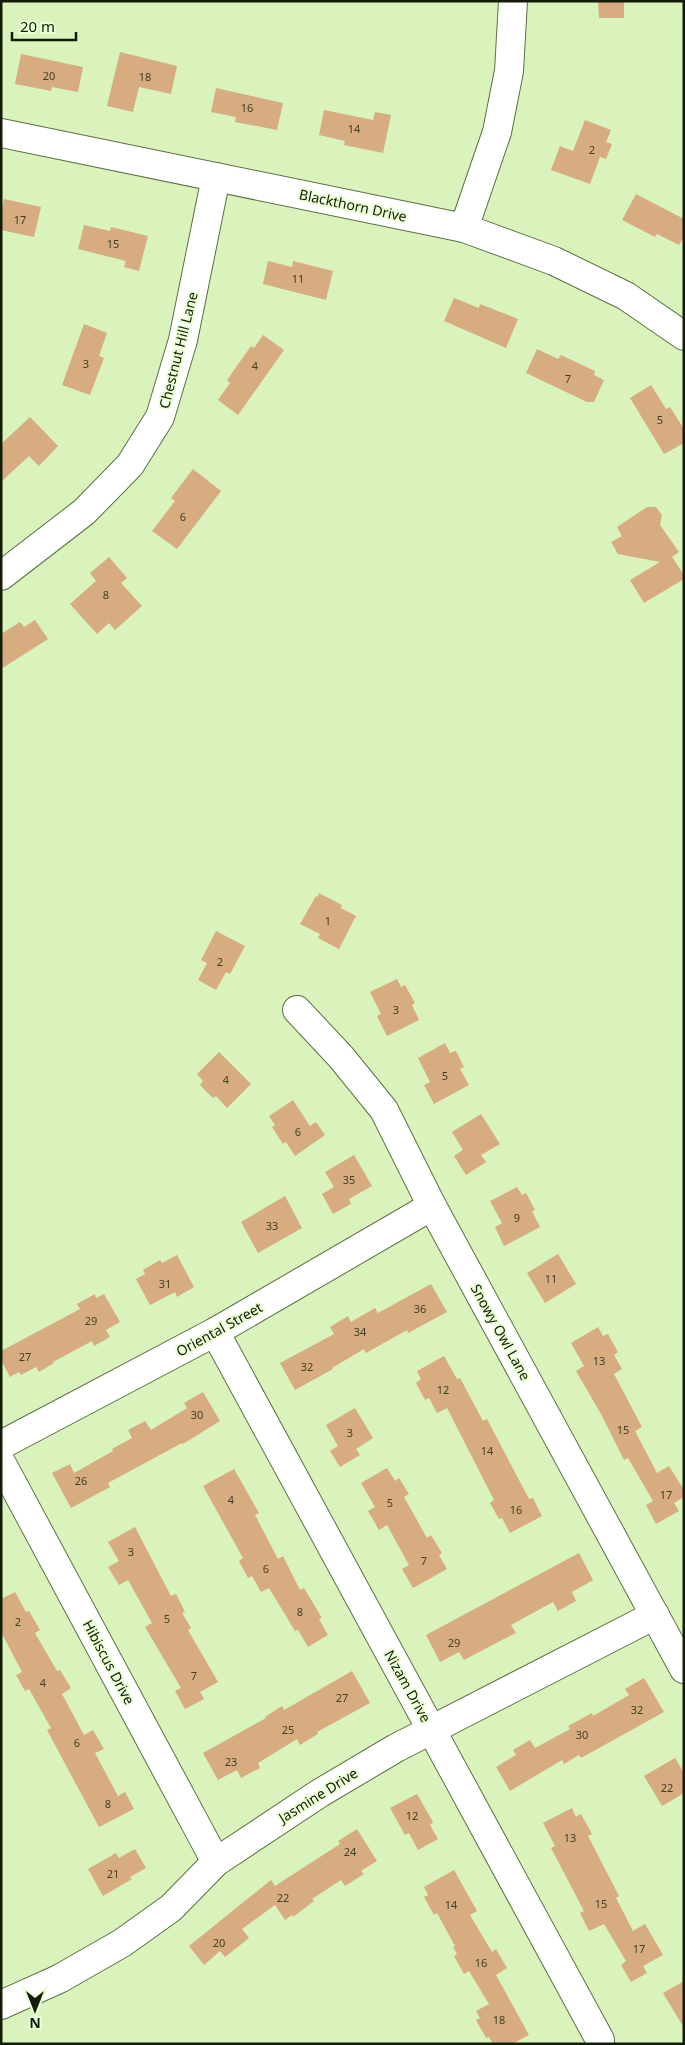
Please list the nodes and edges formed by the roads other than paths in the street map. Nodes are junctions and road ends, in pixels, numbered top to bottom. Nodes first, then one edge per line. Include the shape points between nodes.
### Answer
1 (513, 1) edge
2 (1, 133) edge
3 (216, 177) junction
4 (464, 228) junction
5 (684, 336) edge
6 (1, 576) edge
7 (297, 1010) dead end
8 (432, 1206) junction
9 (216, 1332) junction
10 (1, 1445) edge
11 (1, 1462) edge
12 (655, 1615) junction
13 (684, 1668) edge
14 (432, 1730) junction
15 (216, 1862) junction
16 (1, 2005) edge
17 (600, 2040) dead end

1 - 4 street via 509,71 499,123
2 - 3 street, Blackthorn Drive
3 - 4 street, Blackthorn Drive
3 - 6 street, Chestnut Hill Lane via 183,340 160,417 130,465 84,512
4 - 5 street, Blackthorn Drive via 554,261 626,296
7 - 8 street, Snowy Owl Lane via 384,1110
8 - 9 street, Oriental Street
8 - 12 street, Snowy Owl Lane
9 - 10 street, Oriental Street
9 - 14 street, Nizam Drive
11 - 15 street, Hibiscus Drive
12 - 13 street, Snowy Owl Lane
12 - 14 street, Jasmine Drive
14 - 15 street, Jasmine Drive via 320,1793
14 - 17 street, Nizam Drive
15 - 16 street, Jasmine Drive via 171,1908 122,1943 59,1979

